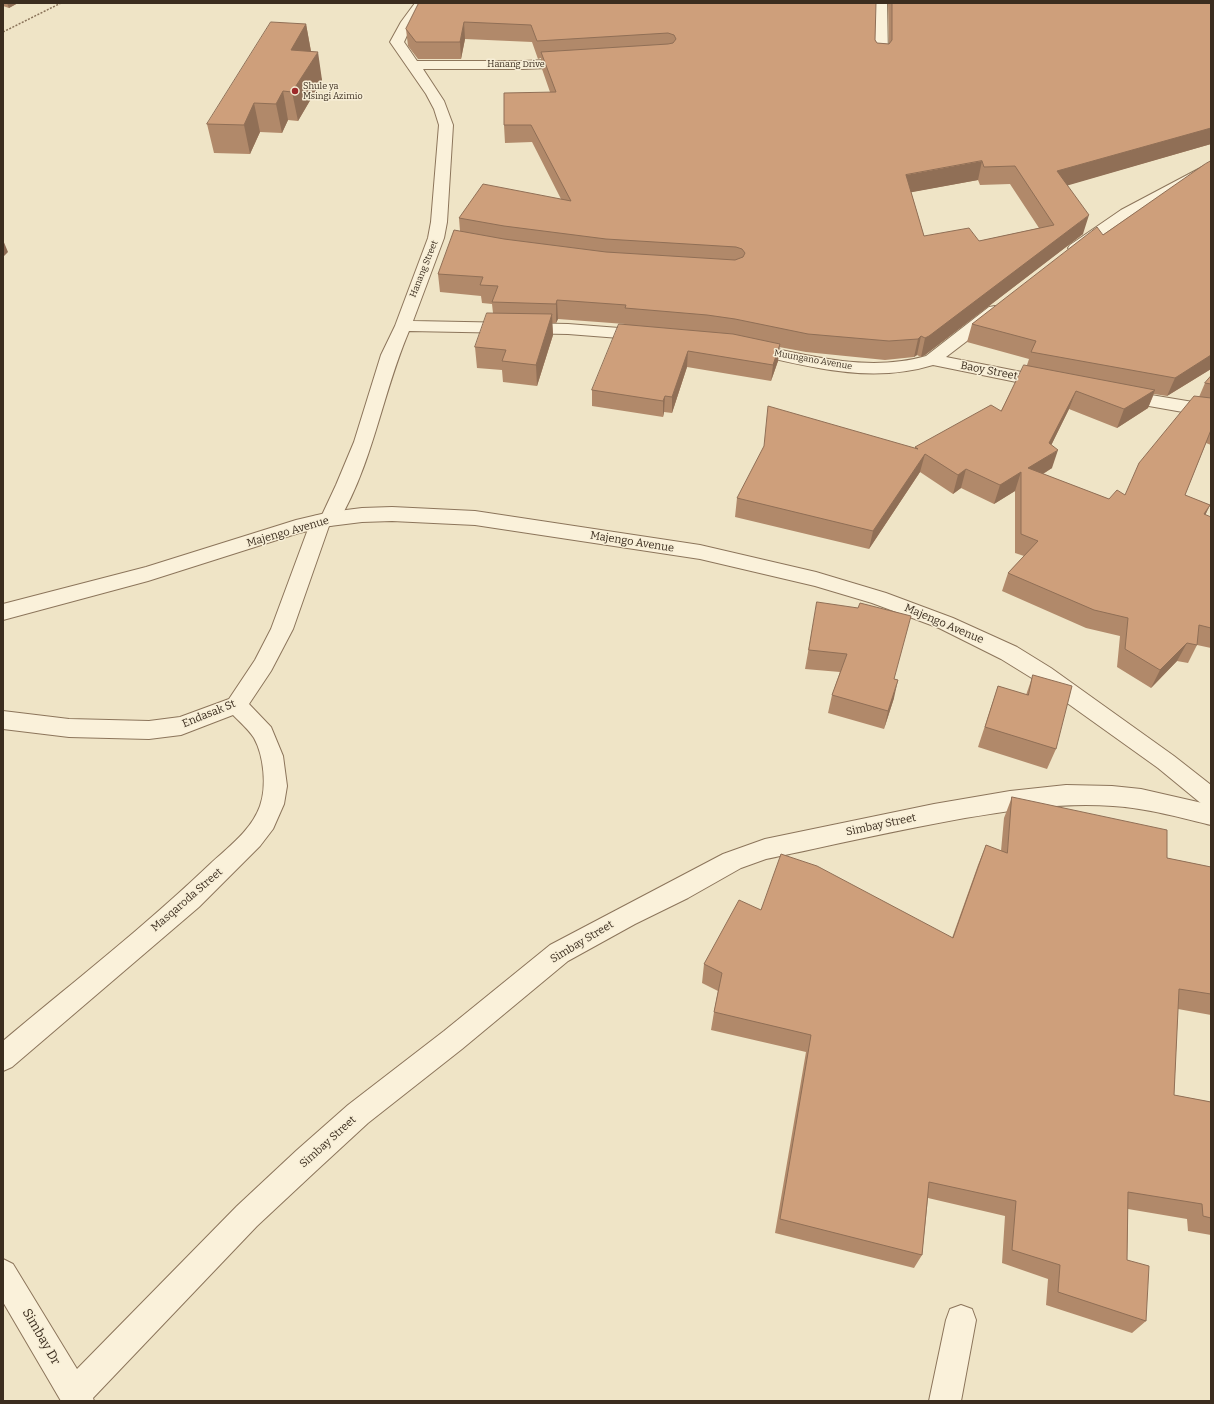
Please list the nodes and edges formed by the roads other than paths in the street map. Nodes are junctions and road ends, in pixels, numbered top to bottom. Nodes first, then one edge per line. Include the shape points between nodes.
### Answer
1 (421, 3) edge
2 (881, 3) edge
3 (881, 57) edge
4 (588, 61) edge
5 (413, 65) junction
6 (1211, 168) edge
7 (1066, 256) edge
8 (1009, 300) edge
9 (403, 326) junction
10 (659, 336) edge
11 (732, 344) edge
12 (932, 360) junction
13 (1060, 385) edge
14 (1107, 394) edge
15 (1211, 411) edge
16 (326, 520) junction
17 (3, 612) edge
18 (237, 705) junction
19 (3, 720) edge
20 (1211, 798) edge
21 (1211, 815) edge
22 (3, 1058) edge
23 (3, 1274) edge
24 (961, 1320) dead end
25 (76, 1398) edge
26 (945, 1401) edge

1 - 5 street, Hanang Street via 397,41
2 - 3 street
4 - 5 street, Hanang Drive via 523,65
5 - 9 street, Hanang Street via 444,112 446,125 439,222 444,240 414,294
6 - 7 street via 1126,213
8 - 12 street, Muungano Avenue
9 - 10 street via 568,329
9 - 16 street, Hanang Street via 390,355 363,442 346,485
11 - 12 street, Muungano Avenue via 849,368 903,366
12 - 13 street, Baoy Street
14 - 15 street
16 - 17 street, Majengo Avenue via 296,527 148,574
16 - 18 street, Endasak St via 282,628 263,665
16 - 20 street, Majengo Avenue via 392,514 490,520 700,552 816,578 946,622 1010,653 1166,762
18 - 19 street, Endasak St via 182,726 149,730 69,728
18 - 22 street, Masqaroda Street via 263,733 272,756 275,786 265,822 252,839 190,899
21 - 25 street, Simbay Street via 1141,799 1066,795 934,814 765,849 732,861 559,954 358,1114 247,1216
23 - 25 street, Simbay Dr
24 - 26 street

